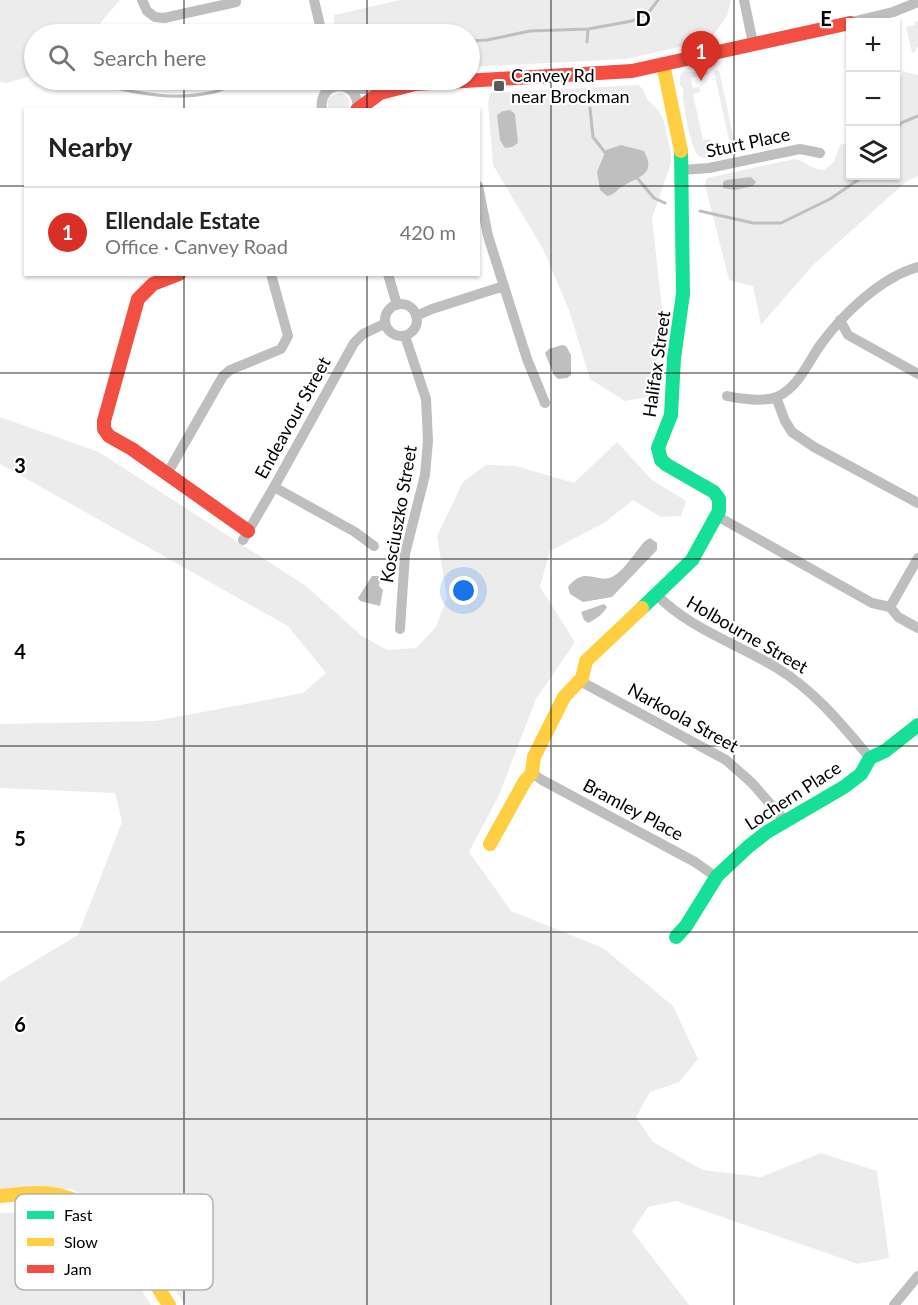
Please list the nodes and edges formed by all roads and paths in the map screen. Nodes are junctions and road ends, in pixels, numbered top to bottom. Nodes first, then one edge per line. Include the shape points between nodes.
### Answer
1 (142, 0) edge
2 (314, 0) edge
3 (744, 0) edge
4 (236, 2) dead end
5 (918, 2) edge
6 (868, 18) edge
7 (846, 23) edge
8 (320, 24) edge
9 (753, 43) junction
10 (663, 64) junction
11 (480, 80) edge
12 (333, 90) edge
13 (349, 90) edge
14 (388, 90) edge
15 (321, 103) edge
16 (357, 108) edge
17 (359, 108) edge
18 (820, 153) dead end
19 (682, 170) junction
20 (480, 196) edge
21 (918, 267) edge
22 (174, 276) edge
23 (272, 276) edge
24 (389, 276) edge
25 (504, 285) junction
26 (397, 304) junction
27 (416, 316) junction
28 (840, 320) junction
29 (384, 324) junction
30 (405, 336) junction
31 (918, 374) edge
32 (727, 396) dead end
33 (776, 397) junction
34 (545, 403) dead end
35 (167, 474) junction
36 (274, 487) junction
37 (918, 503) edge
38 (717, 516) junction
39 (245, 535) joint
40 (374, 546) dead end
41 (918, 558) edge
42 (656, 594) junction
43 (890, 607) junction
44 (918, 628) edge
45 (400, 629) dead end
46 (580, 681) junction
47 (918, 724) edge
48 (870, 758) junction
49 (532, 773) junction
50 (785, 821) junction
51 (490, 844) dead end
52 (716, 877) junction
53 (676, 937) dead end
54 (35, 1194) edge
55 (57, 1194) edge
56 (15, 1195) edge
57 (0, 1196) edge
58 (918, 1276) edge
59 (159, 1290) edge
60 (169, 1305) edge
61 (894, 1305) edge

1 - 4 street via 147,12 161,18
2 - 8 street
3 - 9 street
5 - 6 street
7 - 9 street
9 - 10 street
10 - 11 street via 624,72
10 - 19 street, Halifax Street via 680,141
12 - 15 street
13 - 16 street via 357,98
14 - 17 street
18 - 19 street, Sturt Place via 800,149 704,170
19 - 38 street, Halifax Street via 683,303 670,421 658,448 667,465 714,492 720,505
20 - 25 street
21 - 28 street via 889,279
22 - 35 street via 153,284 138,299 103,426 109,436
23 - 35 street via 288,336 285,346 223,376
24 - 26 street
25 - 27 street
25 - 34 street
26 - 27 street via 411,307
26 - 29 street via 386,313
27 - 30 street via 414,331
28 - 31 street via 849,335
28 - 33 street via 793,386
29 - 30 street via 395,336
29 - 36 street, Endeavour Street via 354,343
30 - 45 street, Kosciuszko Street via 426,399 428,441 425,475 405,554
32 - 33 street via 743,400
33 - 37 street via 792,432
35 - 39 street
36 - 39 street, Endeavour Street
36 - 40 street
38 - 42 street via 692,560
38 - 43 street via 872,603
41 - 43 street
42 - 46 street via 586,661
42 - 48 street, Holbourne Street via 672,611 795,680 830,711
43 - 44 street via 898,617
46 - 49 street via 564,697 534,757
46 - 50 street, Narkoola Street via 726,760 748,778
47 - 48 street, Lochern Place
48 - 50 street, Lochern Place via 861,774 844,787
49 - 51 street
49 - 52 street, Bramley Place
50 - 52 street, Lochern Place via 749,846
52 - 53 street, Lochern Place
54 - 55 street
56 - 57 street
58 - 61 street
59 - 60 street

